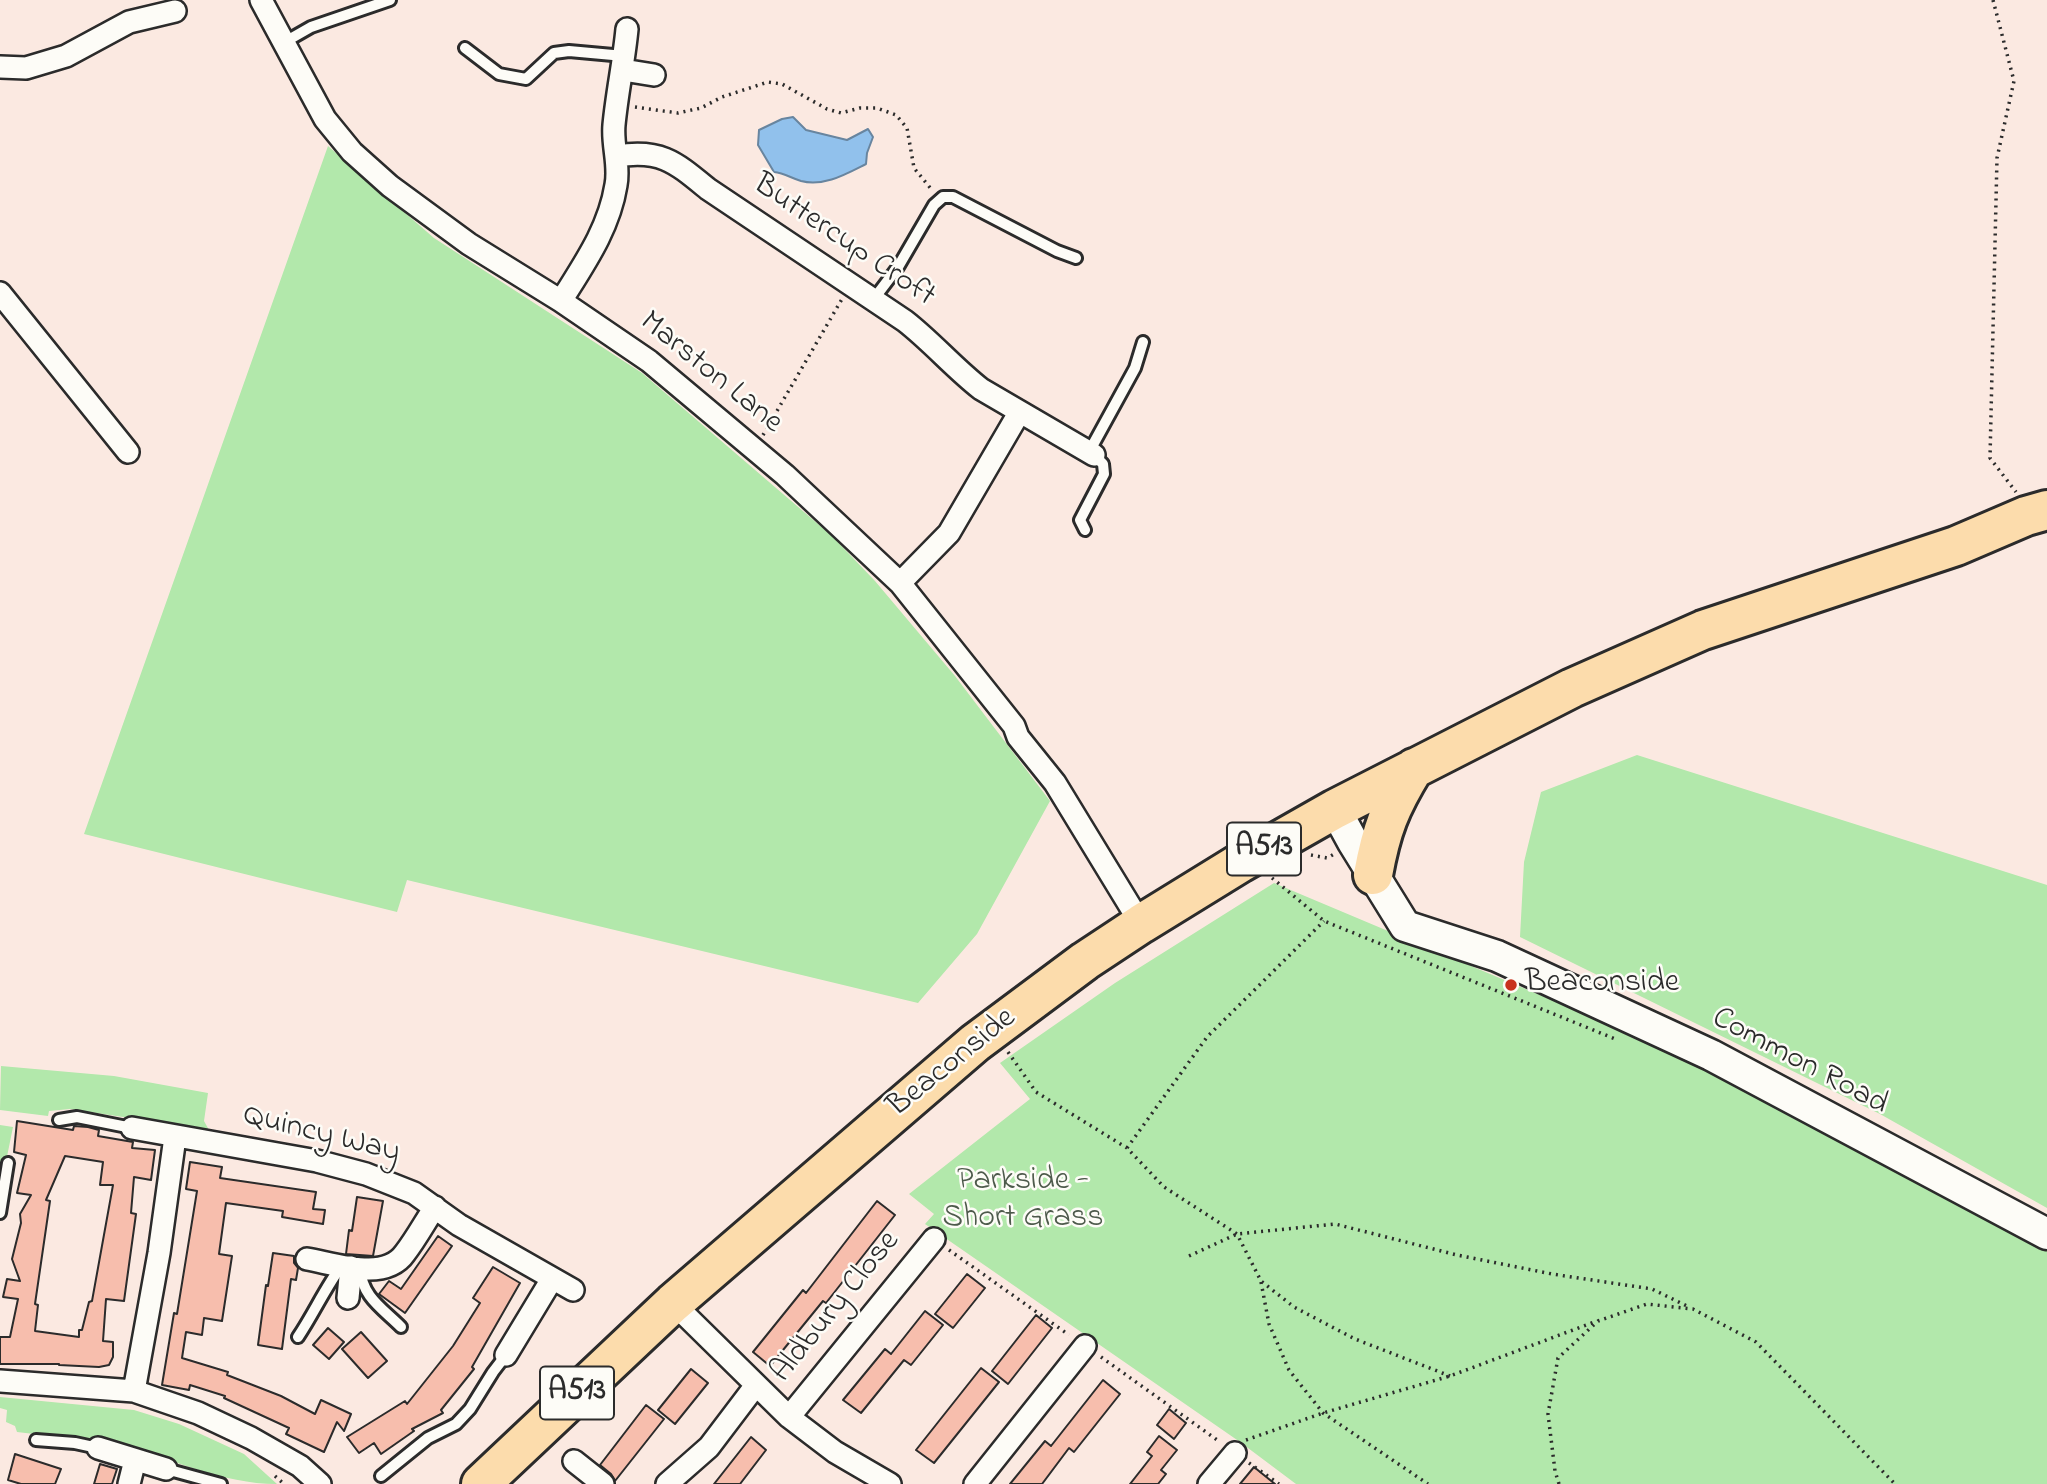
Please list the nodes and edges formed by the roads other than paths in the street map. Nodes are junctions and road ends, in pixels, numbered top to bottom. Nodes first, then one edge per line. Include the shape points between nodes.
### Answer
1 (261, 0) edge
2 (390, 0) edge
3 (174, 11) dead end
4 (627, 29) dead end
5 (283, 43) junction
6 (465, 48) dead end
7 (624, 63) junction
8 (0, 68) edge
9 (654, 75) dead end
10 (617, 156) junction
11 (1076, 258) dead end
12 (0, 293) edge
13 (873, 300) junction
14 (561, 301) junction
15 (1143, 342) dead end
16 (1019, 413) junction
17 (128, 452) dead end
18 (1092, 453) junction
19 (2040, 519) edge
20 (1085, 530) dead end
21 (900, 583) junction
22 (1414, 768) junction
23 (1335, 809) junction
24 (1373, 875) junction
25 (1141, 924) junction
26 (59, 1120) dead end
27 (132, 1128) joint
28 (175, 1137) junction
29 (8, 1163) dead end
30 (435, 1208) junction
31 (0, 1213) edge
32 (2047, 1234) edge
33 (934, 1239) road end
34 (307, 1259) dead end
35 (351, 1267) junction
36 (552, 1279) junction
37 (573, 1290) dead end
38 (348, 1298) dead end
39 (673, 1303) junction
40 (401, 1327) dead end
41 (298, 1337) dead end
42 (1085, 1346) road end
43 (506, 1355) joint
44 (0, 1381) edge
45 (756, 1385) junction
46 (134, 1391) junction
47 (789, 1417) junction
48 (36, 1440) dead end
49 (1237, 1447) road end
50 (98, 1448) joint
51 (135, 1460) junction
52 (574, 1461) dead end
53 (166, 1469) joint
54 (381, 1476) dead end
55 (129, 1484) edge
56 (221, 1484) edge
57 (320, 1484) edge
58 (481, 1484) edge
59 (603, 1484) edge
60 (667, 1484) edge
61 (889, 1484) edge
62 (975, 1484) edge
63 (1209, 1484) edge

1 - 5 street, Marston Lane
2 - 5 lane via 311,27
3 - 8 street via 129,22 66,56 26,68
4 - 7 street
5 - 14 street, Marston Lane via 326,119 352,152 469,244
6 - 7 lane via 499,74 526,79 554,53 569,51
7 - 9 street
7 - 10 street via 613,128
10 - 13 street, Buttercup Croft via 641,152 682,168
10 - 14 street via 617,184 607,221
11 - 13 lane via 978,208 943,197
12 - 17 street
13 - 16 street, Buttercup Croft via 926,337 965,376
14 - 21 street, Marston Lane via 649,361 785,475
15 - 18 lane via 1135,368
16 - 18 street, Buttercup Croft
16 - 21 street via 949,533
18 - 20 lane via 1103,464 1104,474 1080,520
19 - 22 highway, Beaconside / A513 via 1703,630 1572,688
21 - 25 street, Marston Lane via 1055,783
22 - 23 highway, Beaconside / A513
22 - 24 highway via 1384,825
23 - 24 street, Common Road
23 - 25 highway, Beaconside / A513
24 - 32 street, Common Road via 1405,926 1497,956 1711,1055
25 - 39 highway, Beaconside / A513 via 975,1043
26 - 27 lane, Quincy Way via 77,1117
27 - 28 street, Quincy Way
28 - 30 street, Quincy Way via 366,1174 414,1193
28 - 46 street
29 - 31 lane
30 - 35 street via 393,1265
30 - 36 street, Quincy Way
33 - 47 street, Aldbury Close
34 - 35 street
35 - 38 street
35 - 40 lane via 370,1297
35 - 41 lane via 327,1285
36 - 37 street, Quincy Way
36 - 43 street
39 - 45 street
39 - 58 highway, Beaconside / A513
42 - 62 street
43 - 54 lane via 456,1424 428,1438
44 - 46 street
45 - 47 street
45 - 60 street via 709,1447
46 - 57 street via 251,1438 300,1466
47 - 61 street
48 - 50 lane
49 - 63 street
50 - 51 street
51 - 53 street
51 - 55 street
52 - 59 street
53 - 56 lane

